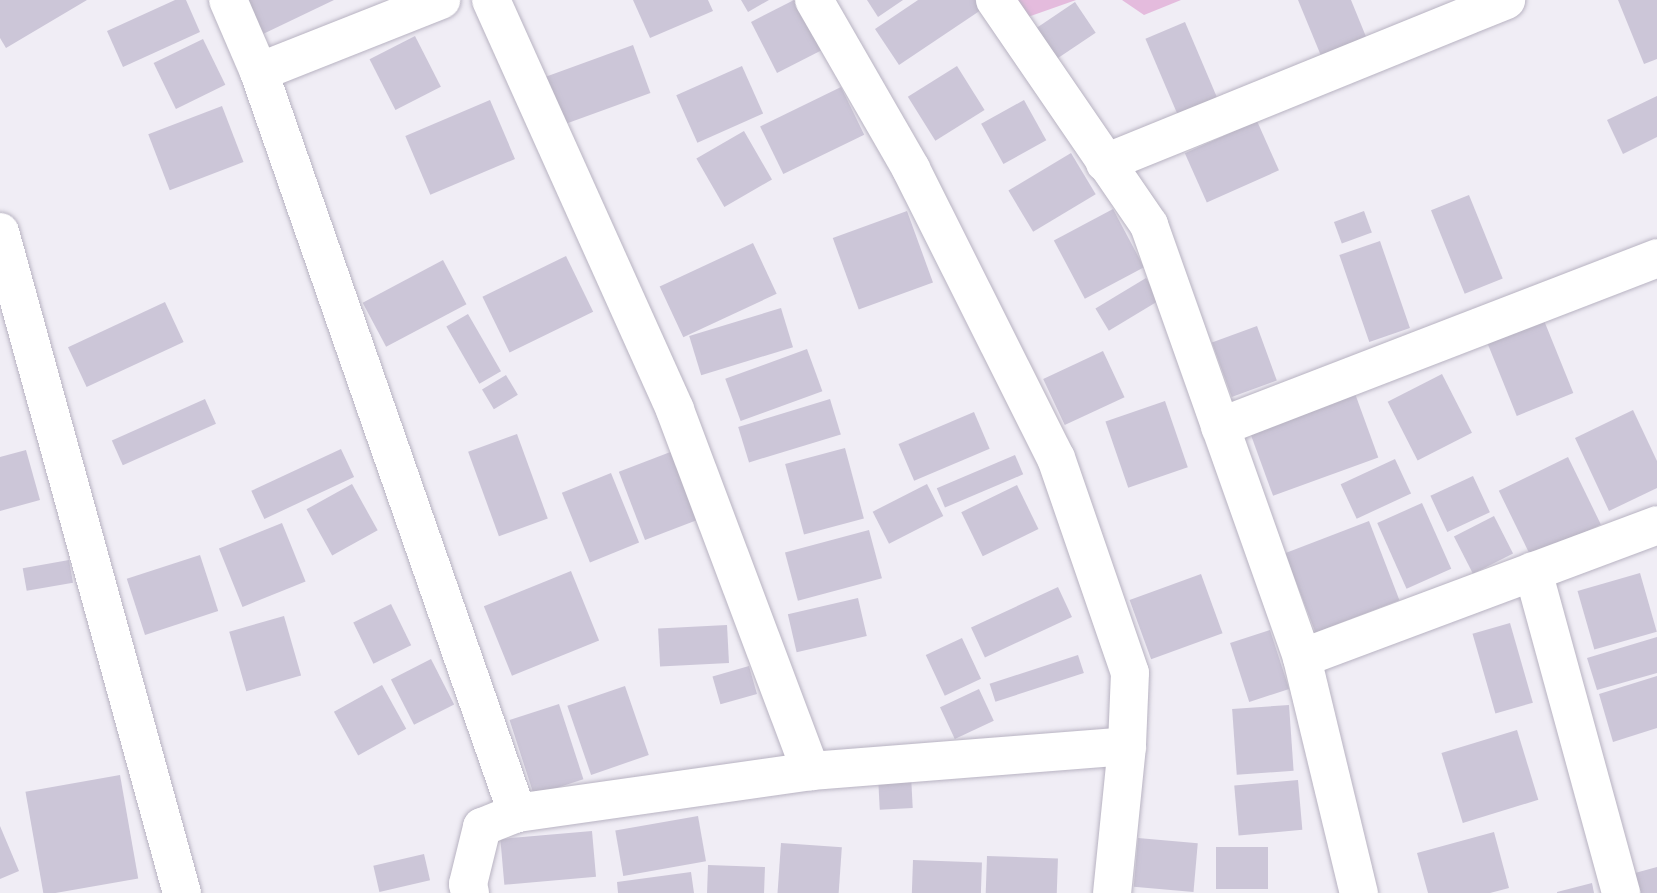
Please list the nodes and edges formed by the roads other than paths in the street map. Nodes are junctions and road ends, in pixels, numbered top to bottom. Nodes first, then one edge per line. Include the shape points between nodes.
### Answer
1 (228, 0) edge
2 (441, 0) edge
3 (491, 0) edge
4 (814, 0) edge
5 (995, 0) edge
6 (1506, 0) edge
7 (259, 72) junction
8 (1105, 163) junction
9 (0, 232) edge
10 (1657, 258) edge
11 (1220, 426) junction
12 (1657, 525) edge
13 (1533, 571) junction
14 (1302, 657) junction
15 (1127, 746) junction
16 (811, 771) junction
17 (517, 813) junction
18 (182, 893) edge
19 (470, 893) edge
20 (1112, 893) edge
21 (1359, 893) edge
22 (1621, 893) edge

1 - 7 street
2 - 7 street
3 - 16 street via 675,410
4 - 15 street via 911,169 1056,458 1130,673
5 - 8 street
6 - 8 street
7 - 17 street
8 - 11 street via 1149,225
9 - 18 street
10 - 11 street
11 - 14 street
12 - 13 street
13 - 14 street
13 - 22 street
14 - 21 street
15 - 16 street
15 - 20 street
16 - 17 street
17 - 19 street via 482,827 468,884

